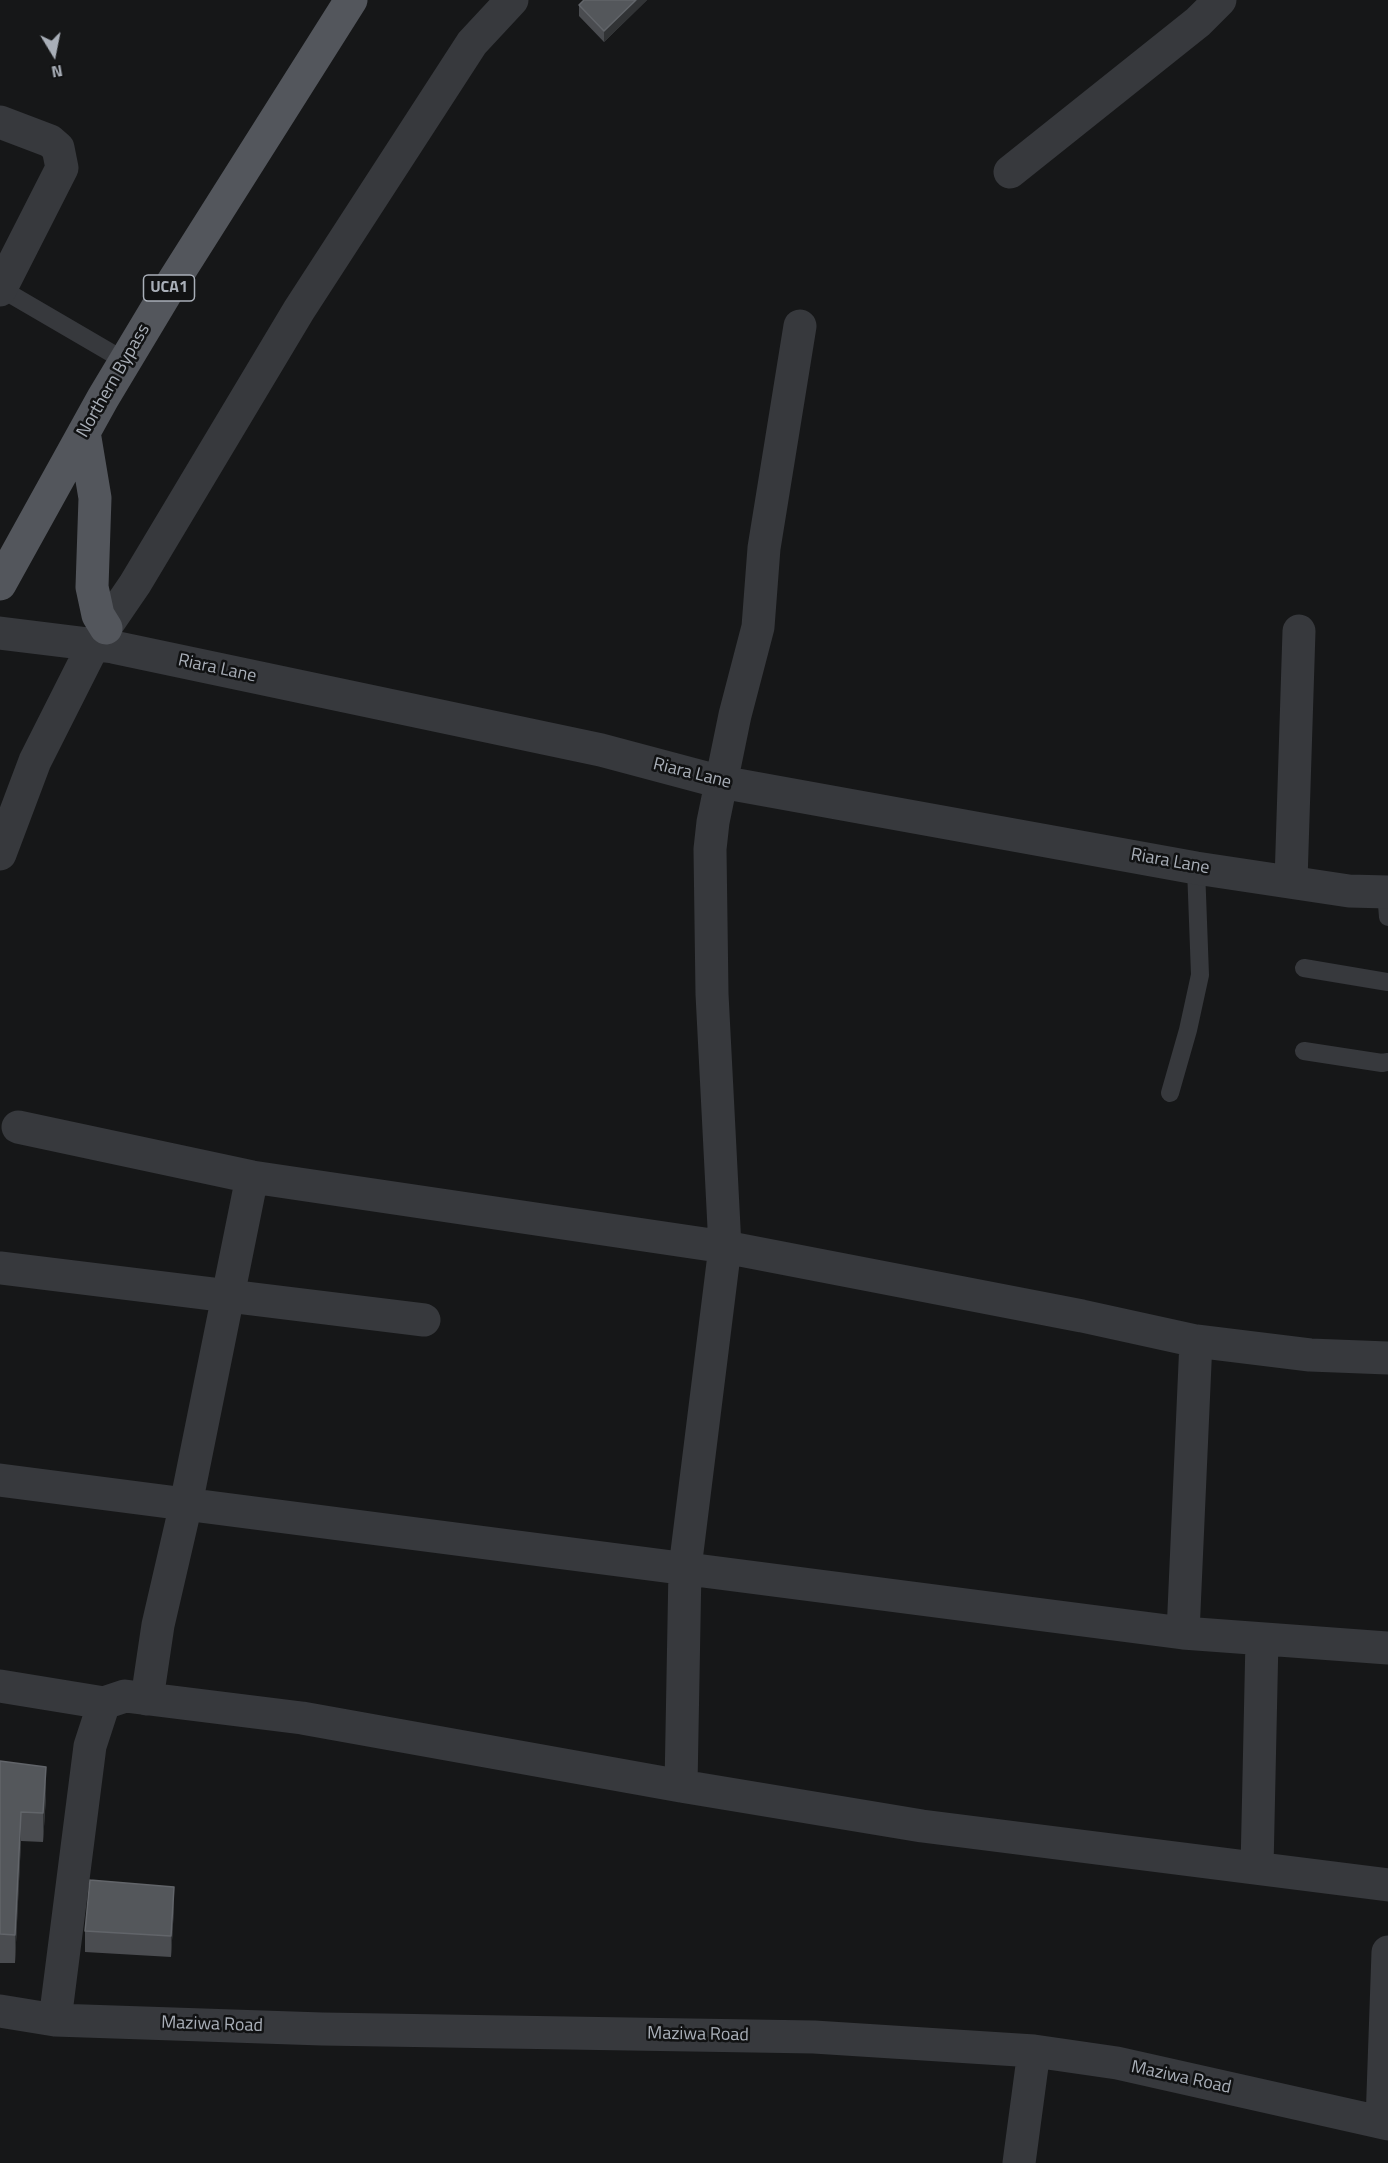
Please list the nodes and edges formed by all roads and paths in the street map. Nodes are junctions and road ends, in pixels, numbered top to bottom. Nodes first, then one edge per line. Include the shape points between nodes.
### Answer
1 (351, 0) edge
2 (512, 0) edge
3 (1220, 0) edge
4 (0, 122) edge
5 (1010, 172) dead end
6 (0, 289) edge
7 (800, 326) dead end
8 (125, 361) junction
9 (84, 432) junction
10 (0, 584) edge
11 (1299, 631) dead end
12 (0, 633) edge
13 (100, 636) junction
14 (721, 782) junction
15 (0, 854) edge
16 (1196, 868) junction
17 (1291, 882) junction
18 (1387, 901) edge
19 (1304, 968) dead end
20 (1388, 982) edge
21 (1304, 1050) dead end
22 (1388, 1062) edge
23 (1170, 1093) dead end
24 (18, 1126) dead end
25 (252, 1176) junction
26 (725, 1248) junction
27 (0, 1268) edge
28 (227, 1296) junction
29 (424, 1320) dead end
30 (1197, 1341) junction
31 (1388, 1358) edge
32 (0, 1480) edge
33 (186, 1504) junction
34 (685, 1568) junction
35 (1183, 1633) junction
36 (1262, 1639) junction
37 (1388, 1648) edge
38 (0, 1686) edge
39 (147, 1699) junction
40 (104, 1703) junction
41 (681, 1786) junction
42 (1257, 1868) junction
43 (1388, 1885) edge
44 (1388, 1952) edge
45 (0, 2011) edge
46 (55, 2020) junction
47 (1034, 2050) junction
48 (1385, 2123) edge
49 (1019, 2163) edge

1 - 8 main road, Northern Bypass / UCA1
2 - 13 street via 471,43 299,310
3 - 5 street via 1198,22
4 - 6 street via 50,141 58,148 62,168
6 - 8 lane
7 - 14 street via 764,548 758,627
8 - 9 main road, Northern Bypass / UCA1
9 - 10 main road, Northern Bypass / UCA1
9 - 13 main road via 95,498 92,587
11 - 17 street
12 - 13 street, Riara Lane
13 - 14 street, Riara Lane via 601,750
13 - 15 street via 35,761
14 - 16 street, Riara Lane
14 - 26 street via 710,849 712,994
16 - 17 street, Riara Lane
16 - 23 lane via 1200,975
17 - 18 street, Riara Lane
19 - 20 lane
21 - 22 lane
24 - 25 street
25 - 26 street
25 - 28 street
26 - 30 street
26 - 34 street
27 - 28 street
28 - 29 street
28 - 33 street
30 - 31 street via 1310,1355
30 - 35 street
32 - 33 street
33 - 34 street
33 - 39 street via 158,1625
34 - 35 street
34 - 41 street
35 - 36 street
36 - 37 street
36 - 42 street
38 - 40 street
39 - 40 street via 125,1696
39 - 41 street via 302,1718
40 - 46 street via 90,1746
41 - 42 street via 922,1826
42 - 43 street
44 - 48 street
45 - 46 street, Maziwa Road
46 - 47 street, Maziwa Road via 322,2029 814,2037
47 - 48 street, Maziwa Road via 1117,2063
47 - 49 street

